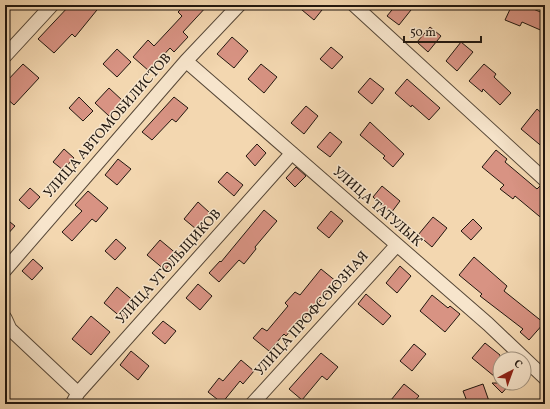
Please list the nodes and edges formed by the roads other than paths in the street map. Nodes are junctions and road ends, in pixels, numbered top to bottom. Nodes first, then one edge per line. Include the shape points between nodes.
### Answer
1 (52, 5) edge
2 (239, 5) edge
3 (354, 5) edge
4 (5, 56) edge
5 (186, 60) junction
6 (292, 153) junction
7 (545, 180) edge
8 (396, 246) junction
9 (5, 270) edge
10 (5, 318) edge
11 (545, 378) edge
12 (75, 398) edge
13 (252, 404) edge

1 - 4 street
2 - 5 street, УЛИЦА АВТОМОБИЛИСТОВ
3 - 7 street
5 - 6 street, УЛИЦА ТАТУЛЫК
5 - 9 street, УЛИЦА АВТОМОБИЛИСТОВ
6 - 8 street, УЛИЦА ТАТУЛЫК
6 - 12 street, УЛИЦА УГОЛЬЩИКОВ
8 - 11 street, УЛИЦА ТАТУЛЫК via 488,324
8 - 13 street, УЛИЦА ПРОФСОЮЗНАЯ
10 - 12 street via 10,329

